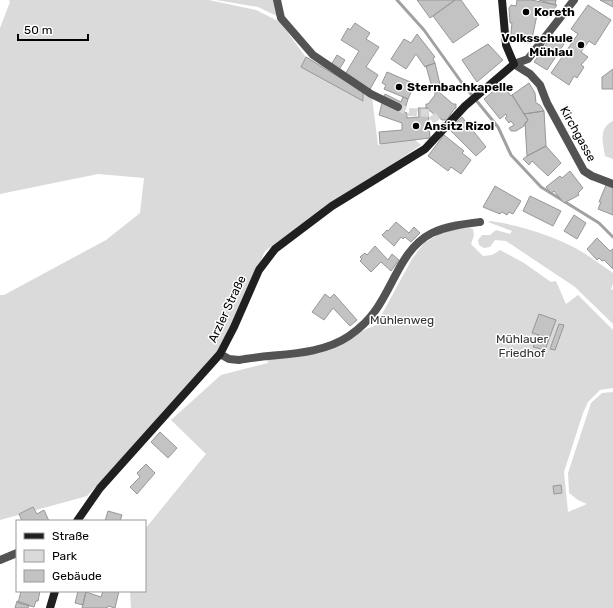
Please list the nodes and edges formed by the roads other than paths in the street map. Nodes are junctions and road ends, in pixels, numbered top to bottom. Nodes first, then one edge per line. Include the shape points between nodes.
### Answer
1 (277, 0) edge
2 (502, 0) edge
3 (574, 0) edge
4 (514, 64) junction
5 (398, 107) tunnel mouth
6 (613, 184) edge
7 (480, 222) dead end
8 (220, 354) junction
9 (78, 520) edge
10 (16, 553) edge
11 (0, 560) edge
12 (54, 592) edge
13 (50, 608) edge

1 - 5 street via 281,18 313,55 371,94
2 - 4 main road via 506,46
3 - 4 street via 528,59
4 - 6 street, Kirchgasse via 536,79 584,171
4 - 8 main road, Arzler Straße via 465,106 432,143 332,206 275,249 259,270
7 - 8 street via 447,228 420,241 406,257 375,311 361,326 342,340 309,351 239,360 229,359
8 - 9 main road, Arzler Straße via 100,488
10 - 11 street
12 - 13 main road

